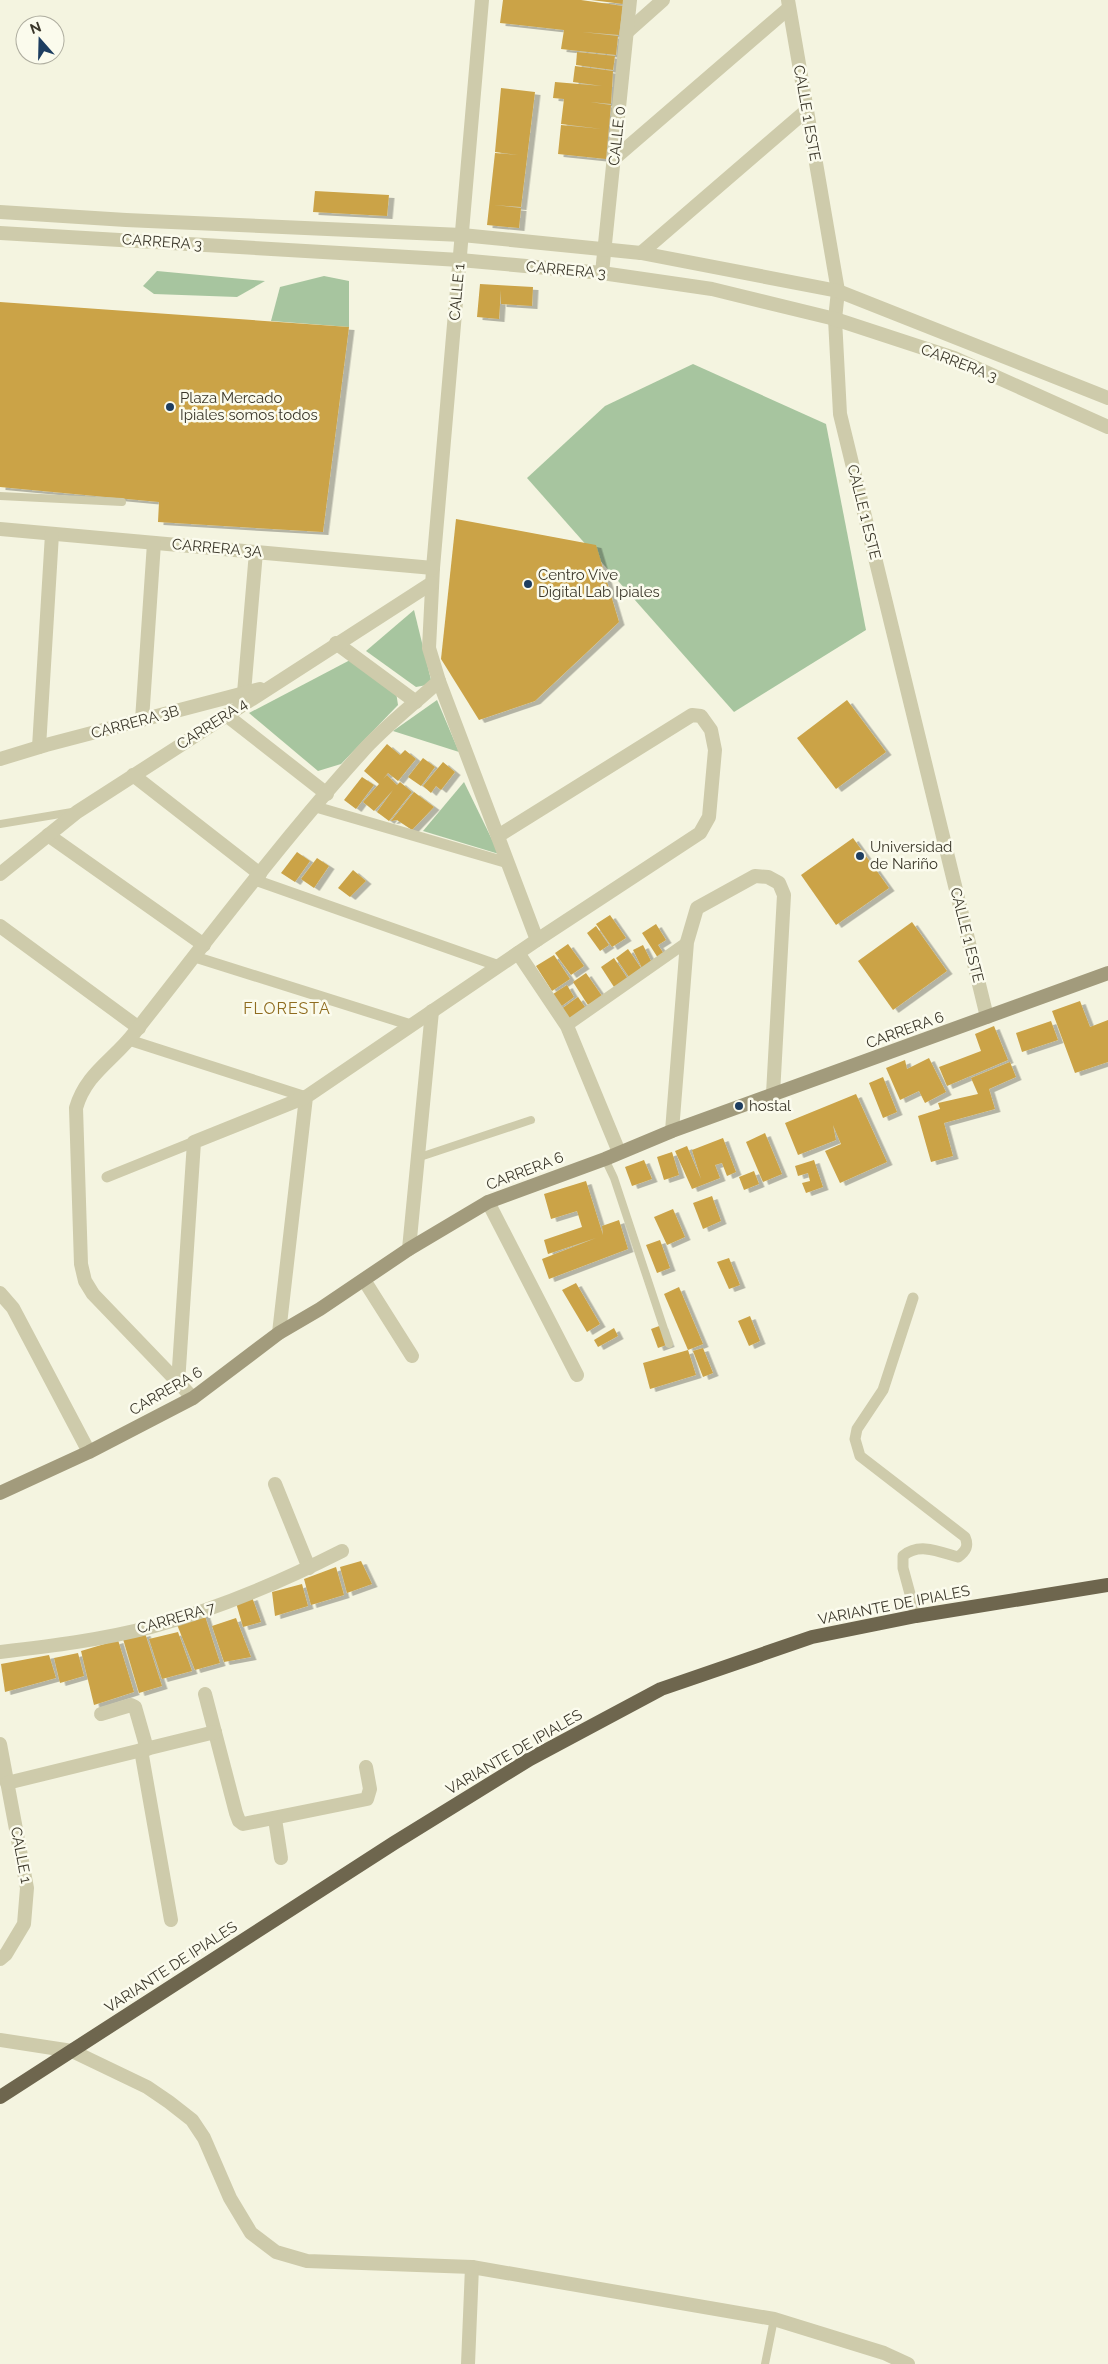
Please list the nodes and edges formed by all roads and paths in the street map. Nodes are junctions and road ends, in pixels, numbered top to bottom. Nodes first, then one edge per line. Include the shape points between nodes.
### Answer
1 (482, 0) edge
2 (630, 0) edge
3 (662, 0) edge
4 (789, 4) edge
5 (627, 32) junction
6 (807, 110) junction
7 (615, 158) junction
8 (0, 212) edge
9 (0, 233) edge
10 (462, 235) junction
11 (605, 251) junction
12 (641, 253) junction
13 (460, 260) junction
14 (602, 273) junction
15 (838, 291) junction
16 (835, 319) junction
17 (1108, 398) edge
18 (1108, 427) edge
19 (0, 496) edge
20 (122, 502) dead end
21 (0, 529) edge
22 (52, 534) junction
23 (154, 543) junction
24 (256, 552) junction
25 (433, 568) junction
26 (432, 583) junction
27 (336, 643) junction
28 (439, 681) junction
29 (271, 686) junction
30 (244, 693) junction
31 (416, 702) junction
32 (226, 715) junction
33 (142, 720) junction
34 (39, 747) junction
35 (0, 760) edge
36 (133, 775) junction
37 (326, 794) junction
38 (316, 807) junction
39 (77, 812) junction
40 (0, 824) edge
41 (48, 835) junction
42 (498, 836) junction
43 (508, 863) junction
44 (0, 874) edge
45 (258, 877) junction
46 (0, 926) edge
47 (537, 940) junction
48 (687, 942) junction
49 (204, 945) junction
50 (518, 953) junction
51 (195, 957) junction
52 (499, 966) junction
53 (1108, 973) edge
54 (432, 1012) junction
55 (987, 1017) junction
56 (411, 1026) junction
57 (567, 1026) junction
58 (139, 1028) junction
59 (129, 1040) junction
60 (773, 1094) junction
61 (306, 1098) junction
62 (530, 1120) dead end
63 (672, 1131) junction
64 (194, 1142) junction
65 (619, 1152) junction
66 (418, 1158) junction
67 (605, 1158) junction
68 (108, 1177) dead end
69 (488, 1202) junction
70 (409, 1249) junction
71 (364, 1280) junction
72 (0, 1293) edge
73 (913, 1298) dead end
74 (279, 1333) junction
75 (669, 1344) dead end
76 (412, 1356) dead end
77 (576, 1375) dead end
78 (178, 1383) junction
79 (193, 1398) junction
80 (89, 1452) junction
81 (276, 1484) dead end
82 (0, 1493) edge
83 (342, 1551) dead end
84 (309, 1568) junction
85 (1108, 1585) edge
86 (916, 1616) junction
87 (0, 1652) edge
88 (205, 1694) dead end
89 (101, 1714) dead end
90 (215, 1732) junction
91 (0, 1744) edge
92 (144, 1750) junction
93 (366, 1767) dead end
94 (7, 1783) junction
95 (275, 1818) junction
96 (281, 1858) dead end
97 (171, 1920) dead end
98 (0, 1958) edge
99 (0, 2040) edge
100 (72, 2051) junction
101 (0, 2097) edge
102 (472, 2267) junction
103 (774, 2319) junction
104 (468, 2364) edge
105 (765, 2364) edge
106 (908, 2364) edge

1 - 10 street, CALLE 1
2 - 5 street, CALLE 0
3 - 5 street
4 - 6 street, CALLE 1 ESTE
4 - 7 street
5 - 7 street, CALLE 0
6 - 12 street
6 - 15 street, CALLE 1 ESTE
7 - 11 street, CALLE 0
8 - 10 street, CARRERA 3
9 - 13 street, CARRERA 3
10 - 11 street, CARRERA 3
10 - 13 street, CALLE 1
11 - 12 street, CARRERA 3
11 - 14 street, CALLE 0
12 - 15 street, CARRERA 3
13 - 14 street, CARRERA 3
13 - 25 street, CALLE 1
14 - 16 street, CARRERA 3 via 712,289
15 - 16 street, CALLE 1 ESTE
15 - 17 street, CARRERA 3
16 - 18 street, CARRERA 3 via 954,358
16 - 55 street, CALLE 1 ESTE via 840,414
19 - 20 lane
21 - 22 street, CARRERA 3A
22 - 23 street, CARRERA 3A
22 - 34 street
23 - 24 street, CARRERA 3A
23 - 33 street
24 - 25 street, CARRERA 3A
24 - 30 street
25 - 26 street, CALLE 1
26 - 27 street, CARRERA 4
26 - 28 street, CALLE 1 via 429,648
27 - 29 street, CARRERA 4
27 - 31 street
28 - 31 street
28 - 42 street, CALLE 1
29 - 30 street, CARRERA 3B
29 - 32 street, CARRERA 4
30 - 33 street, CARRERA 3B
31 - 37 street via 362,752
32 - 36 street, CARRERA 4
32 - 37 street
33 - 34 street, CARRERA 3B
34 - 35 street, CARRERA 3B
36 - 39 street, CARRERA 4
36 - 45 street
37 - 38 street
38 - 43 street
38 - 45 street
39 - 40 lane
39 - 41 street, CARRERA 4
41 - 44 street, CARRERA 4
41 - 49 street
42 - 43 street, CALLE 1
42 - 47 street via 692,715 702,716 711,730 715,750 709,817 700,833
43 - 47 street, CALLE 1
45 - 49 street
45 - 52 street
46 - 58 street
47 - 50 street
48 - 57 street
48 - 60 street via 697,908 755,876 768,877 779,883 784,896
48 - 63 street
49 - 51 street
50 - 52 street
50 - 57 street
51 - 56 street
51 - 58 street
52 - 54 street
53 - 55 main road, CARRERA 6
54 - 56 street
54 - 66 street
55 - 60 main road, CARRERA 6
56 - 61 street
57 - 65 street
58 - 59 street
59 - 61 street
59 - 78 street via 88,1080 76,1108 81,1264 84,1280 93,1294
60 - 63 main road, CARRERA 6
61 - 64 street
61 - 74 street
62 - 66 lane
63 - 65 main road, CARRERA 6
64 - 68 street
64 - 78 street
65 - 67 main road, CARRERA 6
66 - 70 street
67 - 69 main road, CARRERA 6
67 - 75 lane
69 - 70 main road, CARRERA 6
69 - 77 street
70 - 71 main road, CARRERA 6
71 - 74 main road, CARRERA 6
71 - 76 street
72 - 80 street via 13,1308
73 - 86 street via 883,1390 857,1428 854,1439 860,1456 965,1537 968,1543 958,1557 922,1548 903,1556 903,1568
74 - 79 main road, CARRERA 6
78 - 79 street
79 - 80 main road, CARRERA 6
80 - 82 main road, CARRERA 6
81 - 84 street
83 - 84 street, CARRERA 7
84 - 87 street, CARRERA 7 via 231,1601 150,1627 68,1644
85 - 86 highway, VARIANTE DE IPIALES
86 - 100 highway, VARIANTE DE IPIALES via 812,1637 661,1689 530,1759
88 - 90 street
89 - 92 street via 131,1705 134,1707
90 - 92 street
90 - 95 street via 239,1822 250,1824
91 - 94 street, CALLE 1
92 - 94 street
92 - 97 street
93 - 95 street via 370,1789 367,1799
94 - 98 street, CALLE 1 via 27,1888 24,1924 6,1954
95 - 96 street
99 - 100 street
100 - 101 highway, VARIANTE DE IPIALES
100 - 102 street via 147,2087 192,2120 250,2232 276,2252 307,2261
102 - 103 street
102 - 104 street
103 - 105 lane
103 - 106 street

